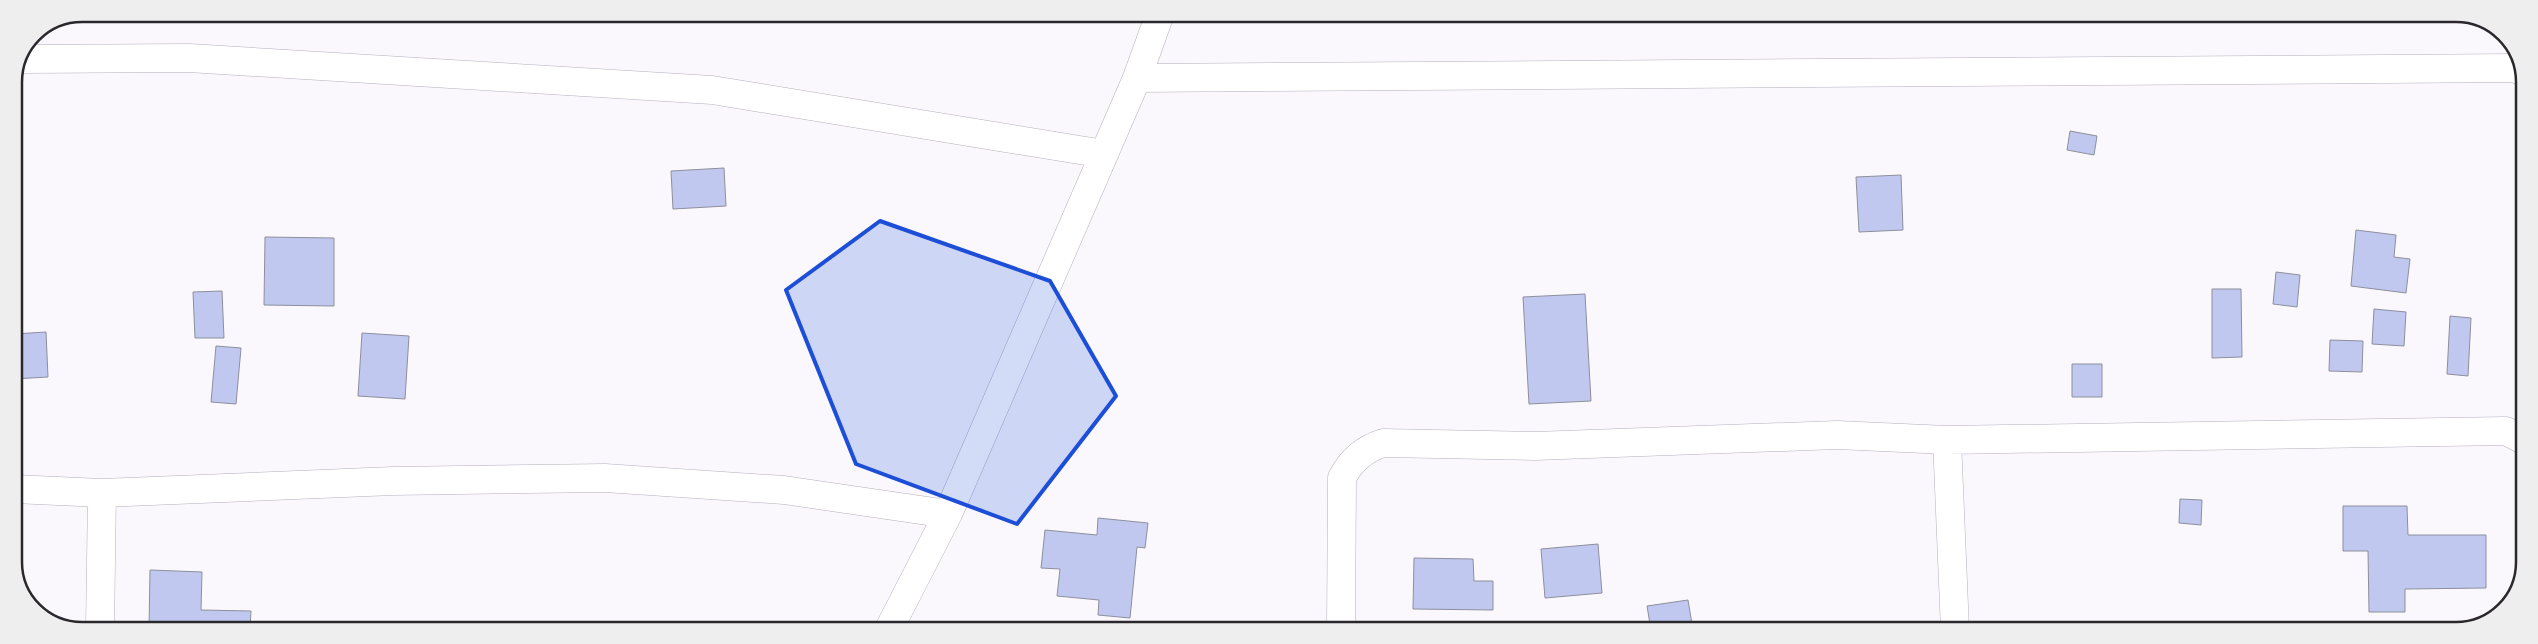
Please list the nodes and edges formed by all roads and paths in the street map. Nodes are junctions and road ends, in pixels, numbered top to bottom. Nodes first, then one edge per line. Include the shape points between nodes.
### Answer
1 (1157, 23) edge
2 (27, 59) edge
3 (2514, 70) edge
4 (1137, 78) junction
5 (1104, 154) junction
6 (2516, 437) edge
7 (1947, 440) junction
8 (23, 489) edge
9 (102, 493) junction
10 (948, 514) junction
11 (100, 622) edge
12 (893, 622) edge
13 (1341, 622) edge
14 (1955, 622) edge

1 - 4 street
2 - 5 street via 189,58 712,90
3 - 4 street
4 - 5 street
5 - 10 street
6 - 7 street via 2506,432
7 - 13 street via 1837,435 1535,446 1383,443 1370,448 1348,466 1342,478
7 - 14 street
8 - 9 street
9 - 10 street via 392,481 605,478 784,490
9 - 11 street
10 - 12 street

